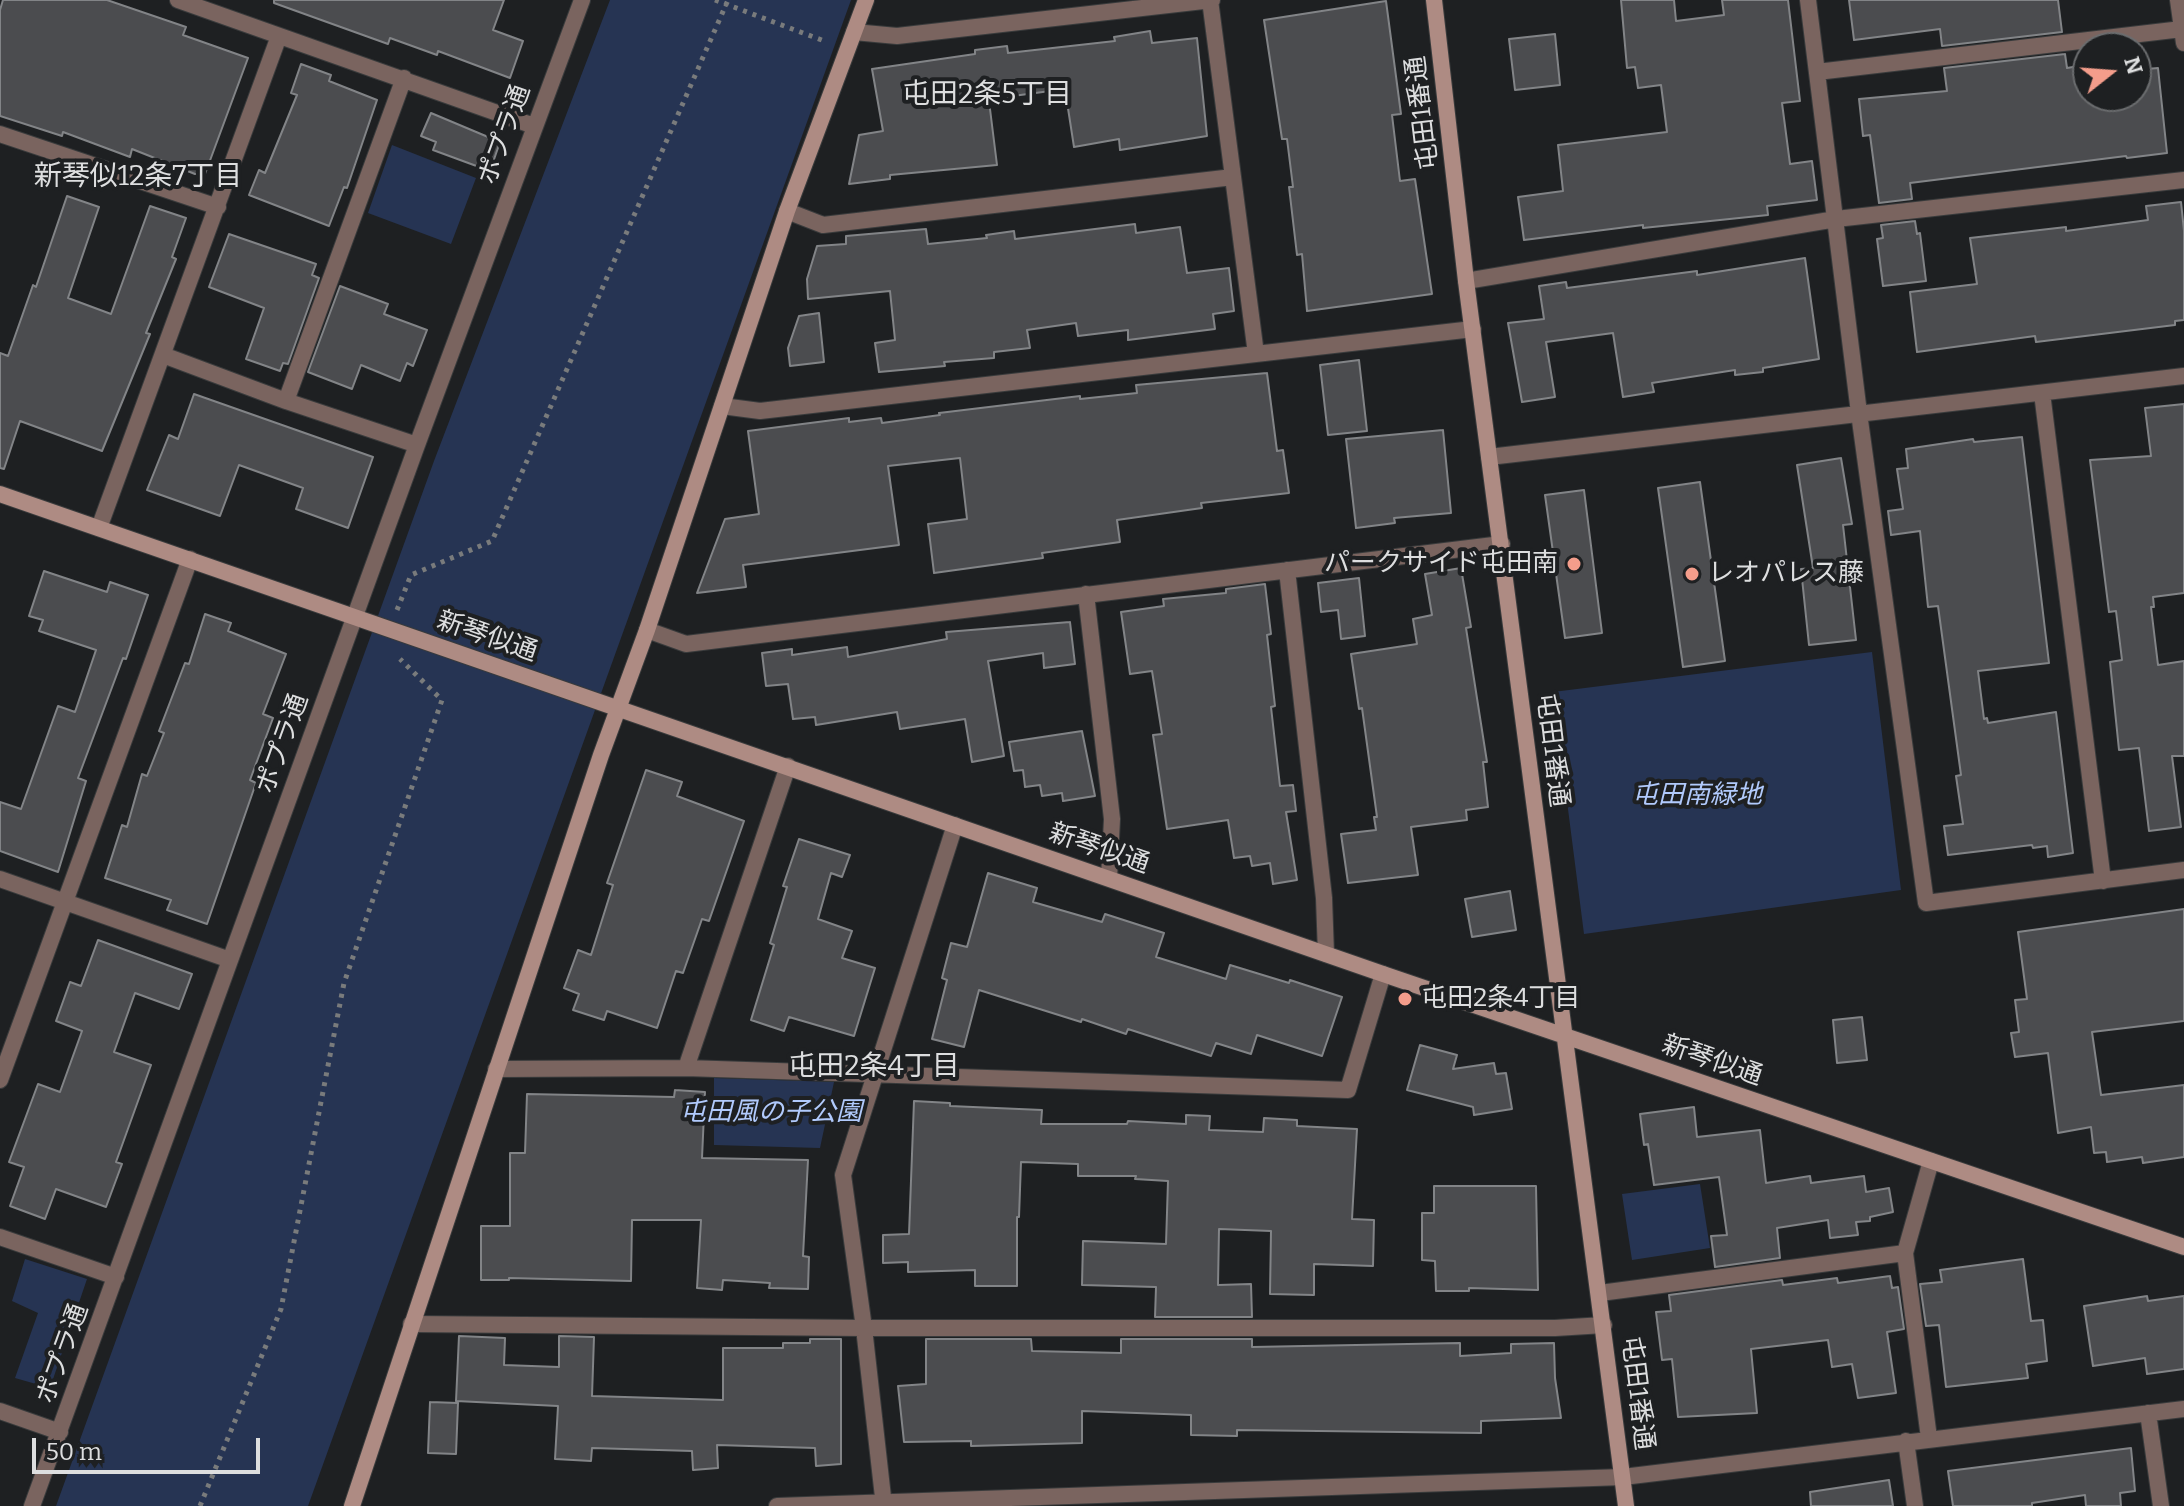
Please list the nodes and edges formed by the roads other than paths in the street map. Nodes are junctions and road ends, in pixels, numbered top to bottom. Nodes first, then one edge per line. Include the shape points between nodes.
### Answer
1 (178, 0) edge
2 (582, 0) edge
3 (866, 0) edge
4 (1211, 0) edge
5 (1434, 0) edge
6 (1808, 0) edge
7 (2178, 0) edge
8 (854, 32) junction
9 (279, 36) junction
10 (2183, 36) edge
11 (1817, 72) junction
12 (404, 78) junction
13 (534, 126) junction
14 (0, 134) edge
15 (1233, 177) junction
16 (2184, 180) edge
17 (218, 207) junction
18 (787, 211) junction
19 (1836, 219) junction
20 (1466, 281) junction
21 (1473, 329) junction
22 (1256, 354) junction
23 (163, 355) junction
24 (2184, 376) edge
25 (2042, 393) junction
26 (286, 401) junction
27 (722, 406) junction
28 (1859, 413) junction
29 (417, 445) junction
30 (1489, 457) junction
31 (0, 494) edge
32 (99, 528) junction
33 (1502, 544) junction
34 (190, 559) junction
35 (1287, 570) junction
36 (1086, 594) junction
37 (355, 617) junction
38 (647, 630) junction
39 (618, 708) junction
40 (788, 766) junction
41 (955, 825) junction
42 (2184, 870) edge
43 (1109, 878) junction
44 (0, 879) edge
45 (2103, 881) junction
46 (65, 901) junction
47 (1326, 954) junction
48 (230, 960) junction
49 (1383, 974) junction
50 (1563, 1033) junction
51 (686, 1068) junction
52 (496, 1069) junction
53 (875, 1076) junction
54 (0, 1080) edge
55 (1931, 1161) junction
56 (0, 1237) edge
57 (2184, 1247) edge
58 (1905, 1253) junction
59 (116, 1277) junction
60 (1600, 1293) junction
61 (411, 1324) junction
62 (1604, 1325) junction
63 (864, 1328) junction
64 (2184, 1409) edge
65 (0, 1411) edge
66 (2148, 1413) junction
67 (60, 1432) junction
68 (1929, 1438) junction
69 (1906, 1441) junction
70 (1623, 1477) junction
71 (884, 1504) edge
72 (32, 1506) edge
73 (352, 1506) edge
74 (777, 1506) edge
75 (1626, 1506) edge
76 (1915, 1506) edge
77 (2161, 1506) edge

1 - 9 street
2 - 13 street, ポプラ通
3 - 8 street
4 - 8 street via 897,36
4 - 15 street
5 - 20 street, 屯田1番通
6 - 11 street
7 - 10 street
8 - 18 street
9 - 12 street
9 - 17 street
10 - 11 street
11 - 19 street
12 - 13 street
12 - 26 street
13 - 29 street, ポプラ通
14 - 17 street
15 - 18 street via 823,225
15 - 22 street
16 - 19 street
17 - 23 street
18 - 27 street
19 - 20 street
19 - 28 street
20 - 21 street, 屯田1番通
21 - 22 street
21 - 30 street, 屯田1番通
22 - 27 street via 760,411
23 - 26 street
23 - 32 street
24 - 25 street
25 - 28 street
25 - 45 street
26 - 29 street
27 - 38 street
28 - 30 street
28 - 45 street via 1926,903
29 - 37 street, ポプラ通
30 - 33 street, 屯田1番通
31 - 32 street, 新琴似通
32 - 34 street, 新琴似通
33 - 35 street
33 - 50 street, 屯田1番通
34 - 37 street, 新琴似通
34 - 46 street
35 - 36 street
35 - 47 street
36 - 38 street via 686,644
36 - 43 street via 1112,819
37 - 39 street, 新琴似通
37 - 48 street, ポプラ通
38 - 39 street
39 - 40 street, 新琴似通
39 - 52 street
40 - 41 street, 新琴似通
40 - 51 street
41 - 43 street, 新琴似通
41 - 53 street
42 - 45 street
43 - 47 street, 新琴似通
44 - 46 street
46 - 48 street
46 - 54 street
47 - 49 street, 新琴似通
48 - 59 street, ポプラ通
49 - 50 street, 新琴似通
49 - 53 street via 1348,1090
50 - 55 street, 新琴似通
50 - 60 street, 屯田1番通
51 - 52 street
51 - 53 street
52 - 61 street
53 - 63 street via 843,1175
55 - 57 street, 新琴似通
55 - 58 street
56 - 59 street
58 - 60 street
58 - 68 street
59 - 67 street, ポプラ通
60 - 62 street, 屯田1番通
61 - 63 street
61 - 73 street
62 - 63 street
62 - 70 street, 屯田1番通
63 - 71 street
64 - 66 street
65 - 67 street
66 - 68 street
66 - 77 street
67 - 72 street, ポプラ通
68 - 69 street
69 - 70 street
69 - 76 street
70 - 71 street
70 - 75 street, 屯田1番通
71 - 74 street

